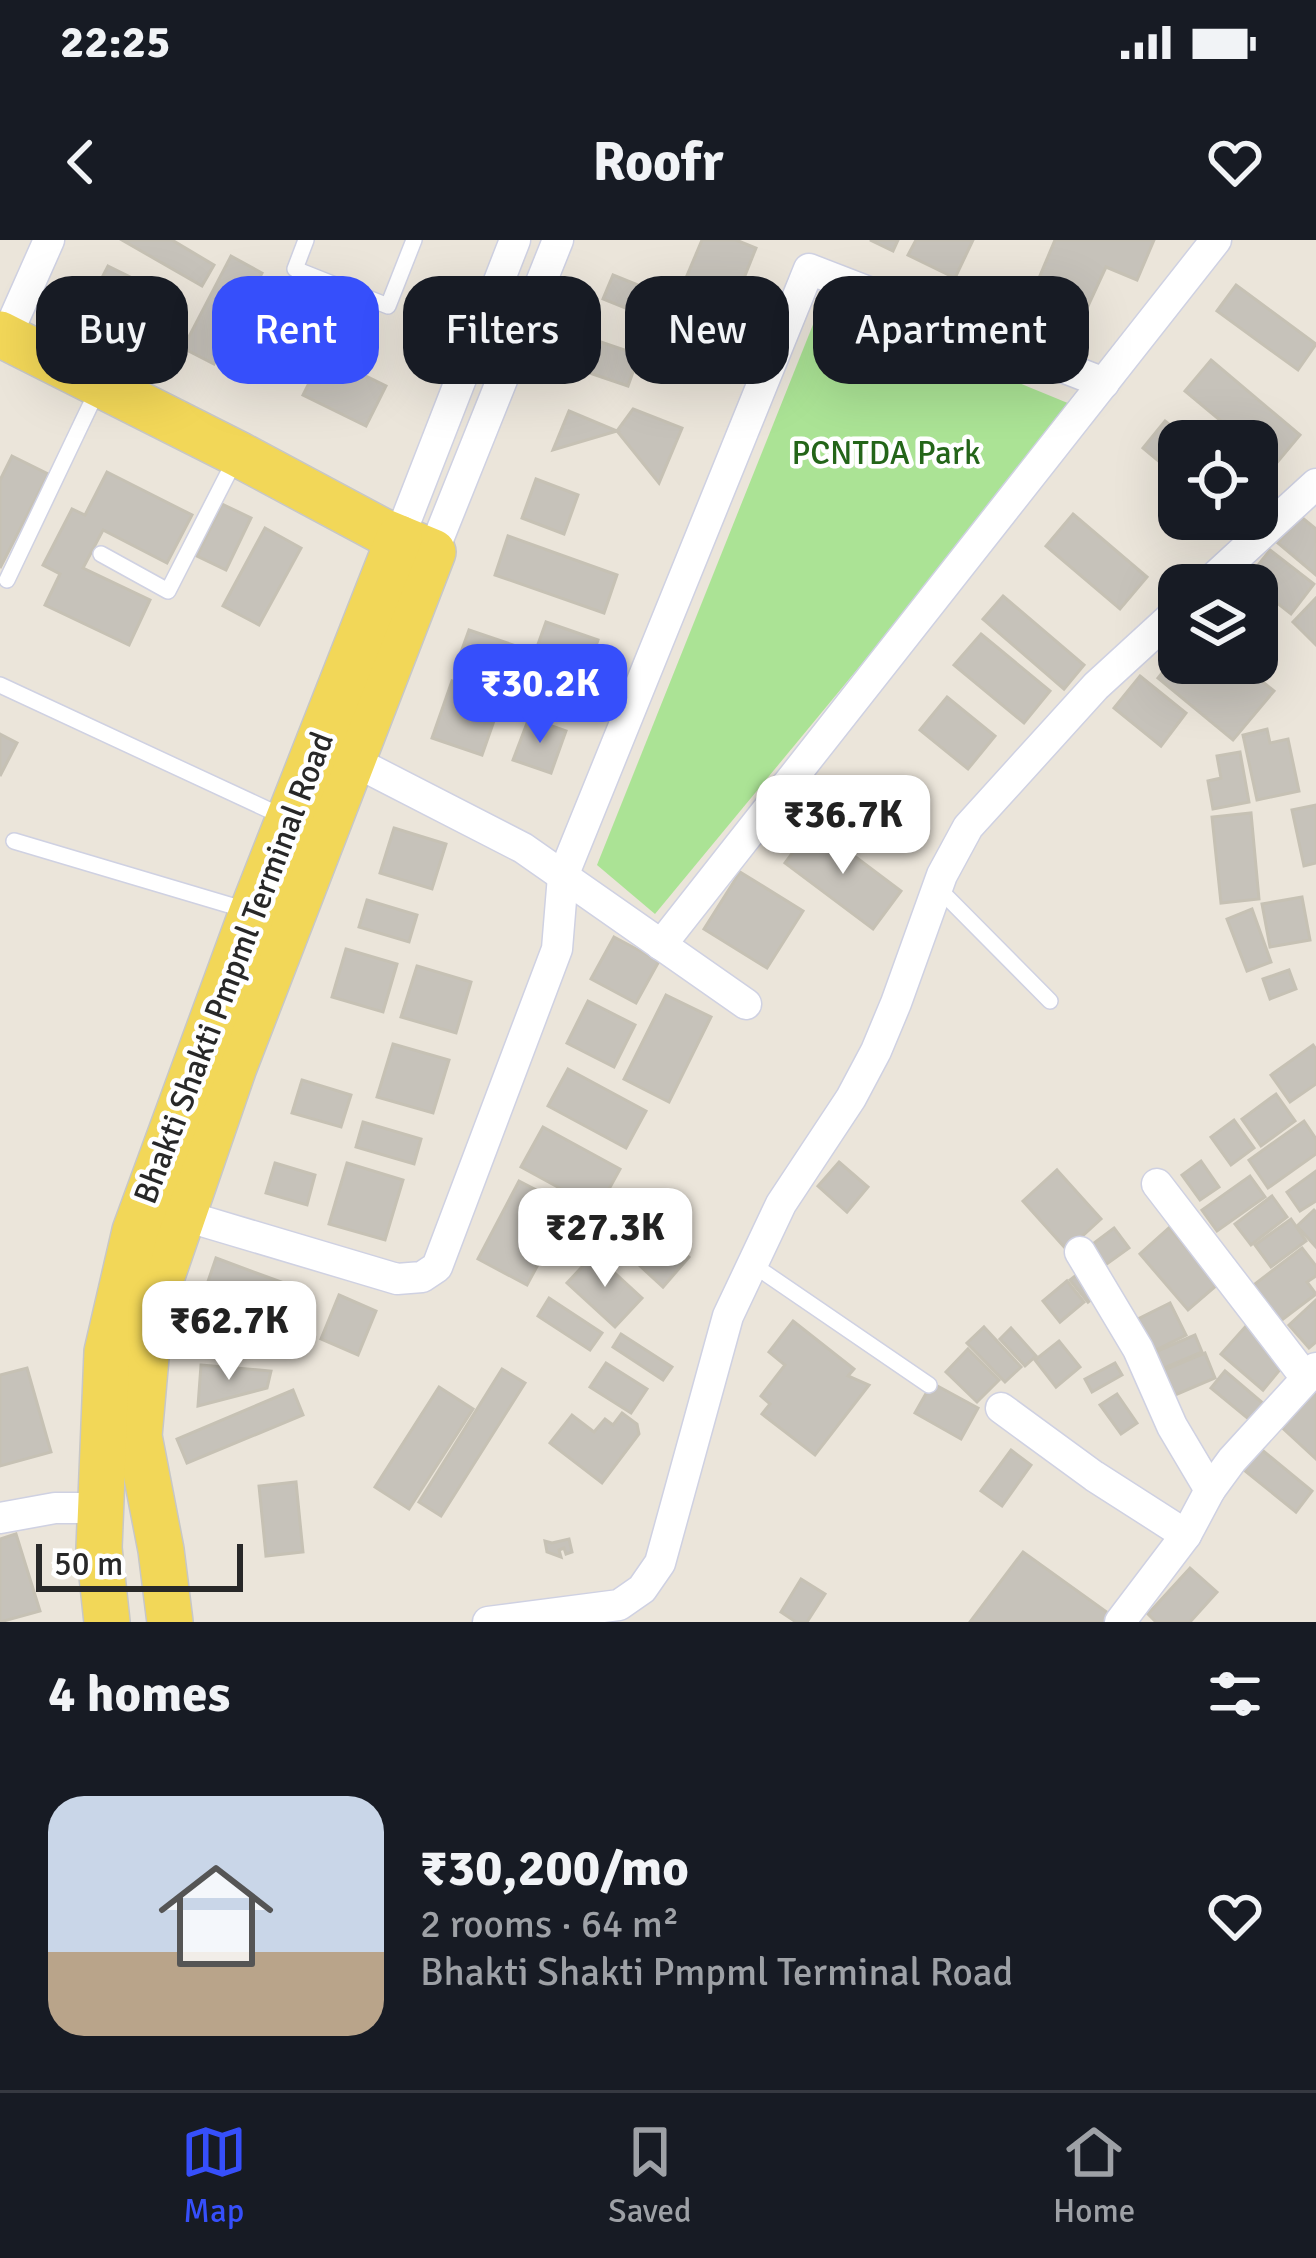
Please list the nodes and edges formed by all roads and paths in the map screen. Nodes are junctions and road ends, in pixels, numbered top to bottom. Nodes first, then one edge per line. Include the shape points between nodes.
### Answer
1 (50, 240) edge
2 (306, 240) edge
3 (415, 240) edge
4 (515, 240) edge
5 (558, 240) edge
6 (1216, 240) edge
7 (3, 335) edge
8 (36, 352) edge
9 (1104, 383) junction
10 (100, 384) joint
11 (238, 454) junction
12 (1316, 484) edge
13 (416, 545) junction
14 (101, 554) dead end
15 (1229, 564) edge
16 (7, 580) dead end
17 (1158, 629) edge
18 (0, 685) edge
19 (334, 752) junction
20 (304, 827) junction
21 (14, 841) dead end
22 (562, 876) junction
23 (937, 887) junction
24 (270, 919) junction
25 (661, 945) junction
26 (1050, 1001) dead end
27 (746, 1004) dead end
28 (1157, 1184) dead end
29 (182, 1215) junction
30 (1080, 1252) dead end
31 (752, 1264) junction
32 (1311, 1373) edge
33 (928, 1385) dead end
34 (1001, 1408) dead end
35 (1210, 1490) junction
36 (100, 1508) junction
37 (0, 1518) edge
38 (1186, 1535) junction
39 (107, 1622) edge
40 (170, 1622) edge
41 (488, 1622) edge
42 (1120, 1622) edge

1 - 7 street
2 - 3 lane via 295,269 388,306
4 - 13 street
5 - 13 street
6 - 9 street
7 - 8 main road
9 - 22 street via 809,269
9 - 25 street
10 - 11 main road
10 - 16 lane
11 - 13 main road
11 - 14 lane via 168,592
12 - 15 street
13 - 19 main road
17 - 23 street via 968,826
18 - 20 lane
19 - 20 main road
19 - 22 street via 524,848
20 - 24 main road
21 - 24 lane
22 - 25 street
22 - 29 street via 557,949 437,1267 397,1279
23 - 26 lane
23 - 31 street via 876,1051
24 - 29 main road via 234,1067
24 - 36 main road, Bhakti Shakti Pmpml Terminal Road via 136,1231 107,1352
25 - 27 street
28 - 32 street
29 - 40 main road via 147,1346 139,1436
30 - 35 street
31 - 33 lane
31 - 41 street via 728,1316 660,1563 642,1589 619,1605
32 - 35 street
34 - 38 street
35 - 38 street
36 - 37 street
36 - 39 main road, Bhakti Shakti Pmpml Terminal Road
38 - 42 street

